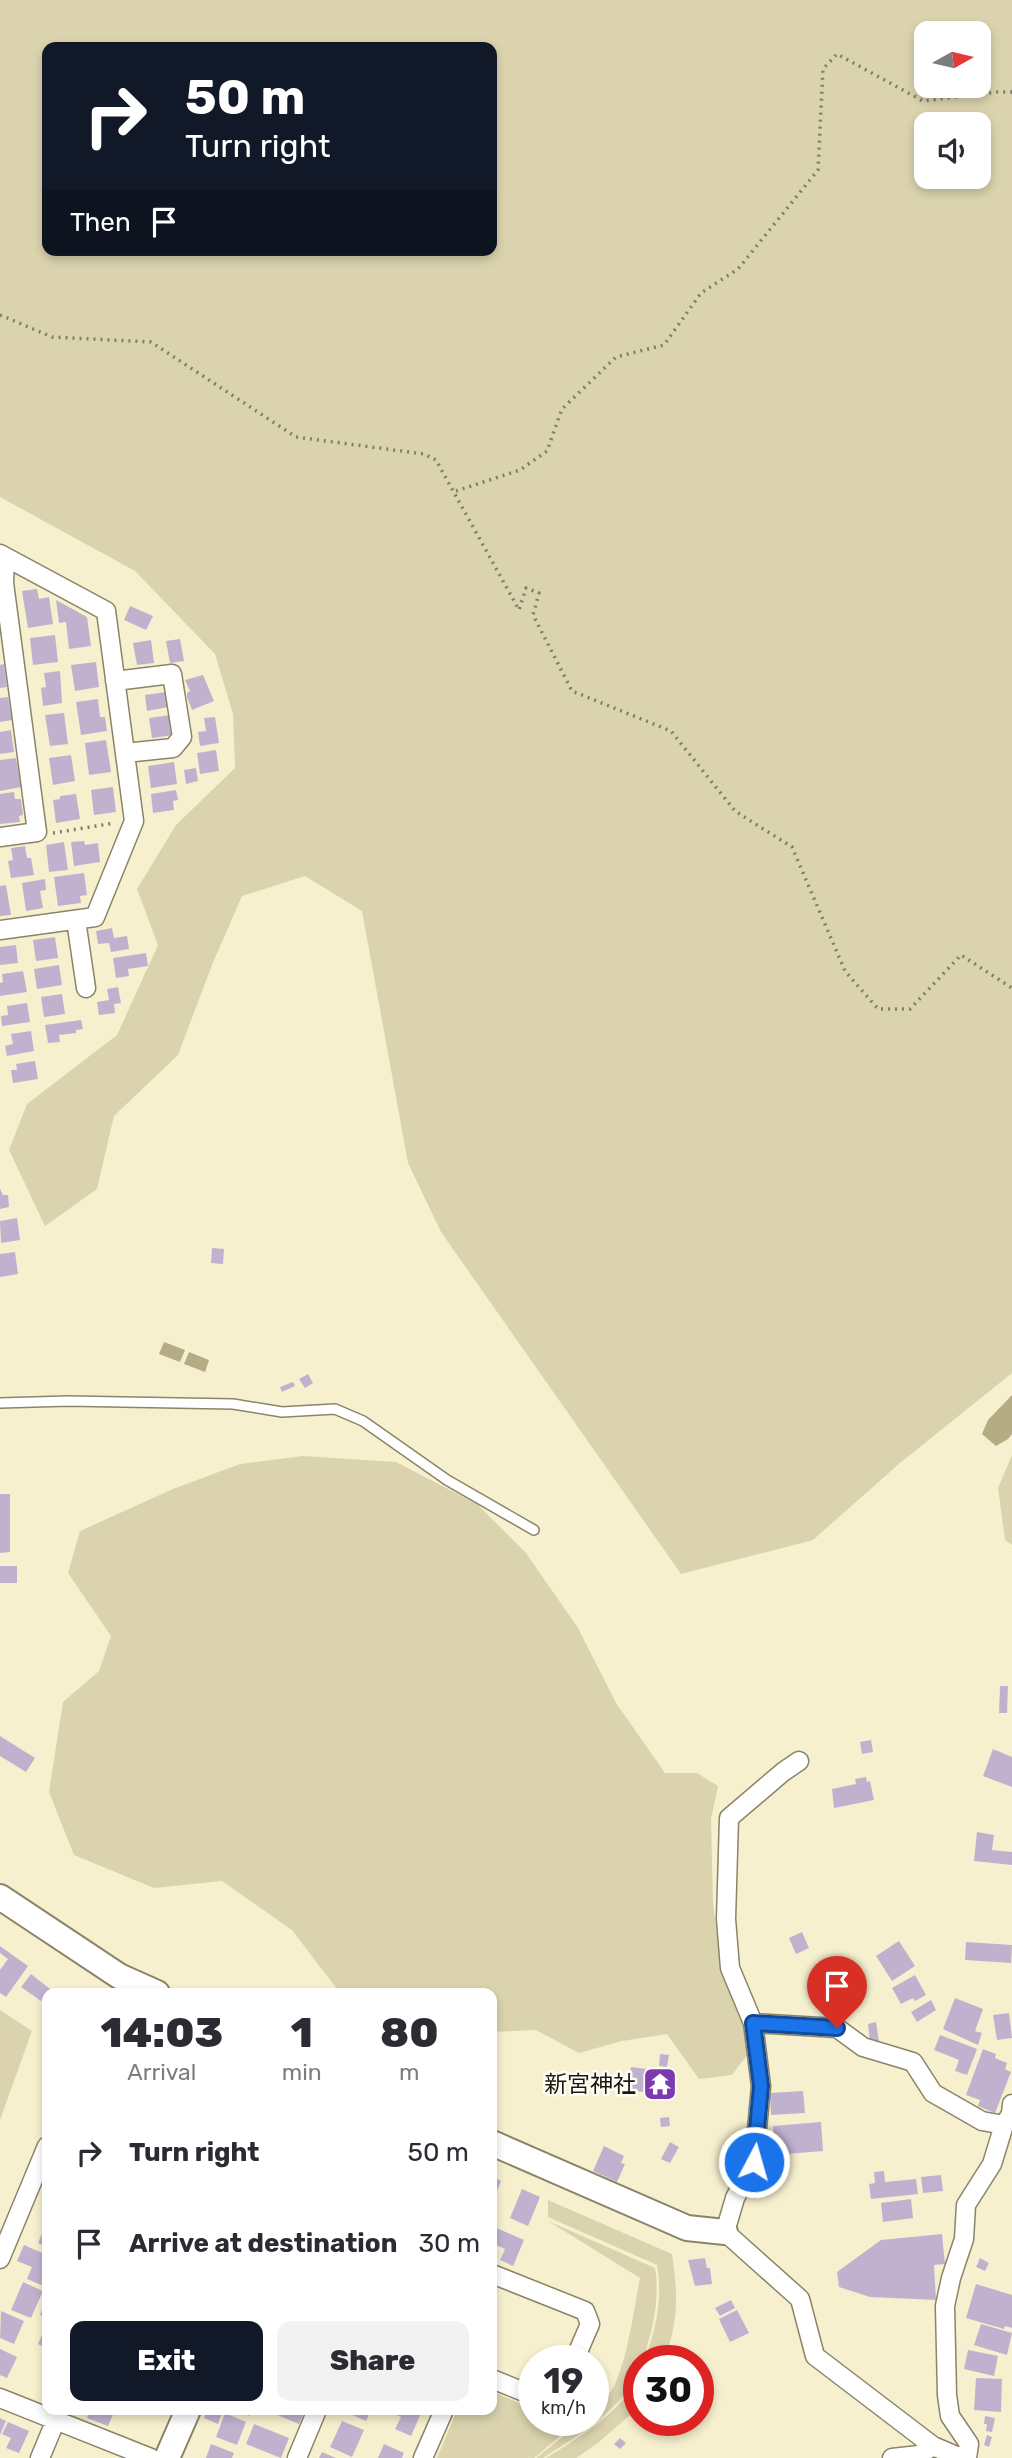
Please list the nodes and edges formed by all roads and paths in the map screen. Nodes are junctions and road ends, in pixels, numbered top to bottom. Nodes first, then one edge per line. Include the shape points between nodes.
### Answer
1 (1012, 92) edge
2 (0, 315) edge
3 (455, 491) junction
4 (3, 556) edge
5 (115, 681) junction
6 (125, 753) junction
7 (134, 821) junction
8 (37, 832) junction
9 (0, 837) edge
10 (76, 920) junction
11 (0, 930) edge
12 (86, 988) dead end
13 (1012, 988) edge
14 (0, 1403) edge
15 (534, 1531) dead end
16 (799, 1761) dead end
17 (0, 1898) edge
18 (146, 1988) edge
19 (753, 2023) junction
20 (1010, 2115) edge
21 (497, 2145) edge
22 (42, 2159) edge
23 (725, 2232) junction
24 (0, 2259) edge
25 (497, 2283) edge
26 (581, 2345) edge
27 (497, 2381) edge
28 (518, 2390) edge
29 (0, 2398) edge
30 (42, 2410) edge
31 (58, 2415) edge
32 (186, 2415) edge
33 (315, 2415) edge
34 (442, 2415) edge
35 (933, 2446) junction
36 (40, 2458) edge
37 (151, 2458) edge
38 (167, 2458) edge
39 (297, 2458) edge
40 (423, 2458) edge
41 (892, 2458) edge
42 (961, 2458) edge
43 (967, 2458) edge

1 - 3 path via 923,101 837,54 823,69 818,170 738,269 701,293 664,345 616,357 562,409 547,451 520,470
2 - 3 path via 52,337 151,342 296,438 424,454 436,460
3 - 13 path via 519,610 526,588 539,593 533,615 572,691 671,731 735,811 792,847 845,971 878,1009 909,1009 961,955
4 - 5 street via 106,611
4 - 8 street
5 - 6 street
5 - 6 street via 172,674 182,737 173,748
6 - 7 street
7 - 8 path
7 - 10 street via 95,917
8 - 9 street
10 - 11 street
10 - 12 street
14 - 15 lane via 233,1405 282,1412 335,1409 363,1421 447,1480
16 - 19 street via 729,1818 726,1919 730,1968
17 - 18 street via 119,1976
19 - 20 street via 837,2028 863,2047 912,2062 933,2093 982,2121
19 - 23 street via 761,2086 754,2162 735,2198
20 - 43 street via 992,2164 966,2205 964,2239 945,2306 950,2416 969,2444
21 - 23 street via 687,2228
22 - 24 street
23 - 35 street via 800,2299 815,2357
25 - 26 street via 585,2311 590,2324
27 - 28 street
29 - 30 street
31 - 36 street
31 - 37 street
32 - 38 street
33 - 39 street
34 - 40 street
35 - 41 street via 919,2455
35 - 42 street

